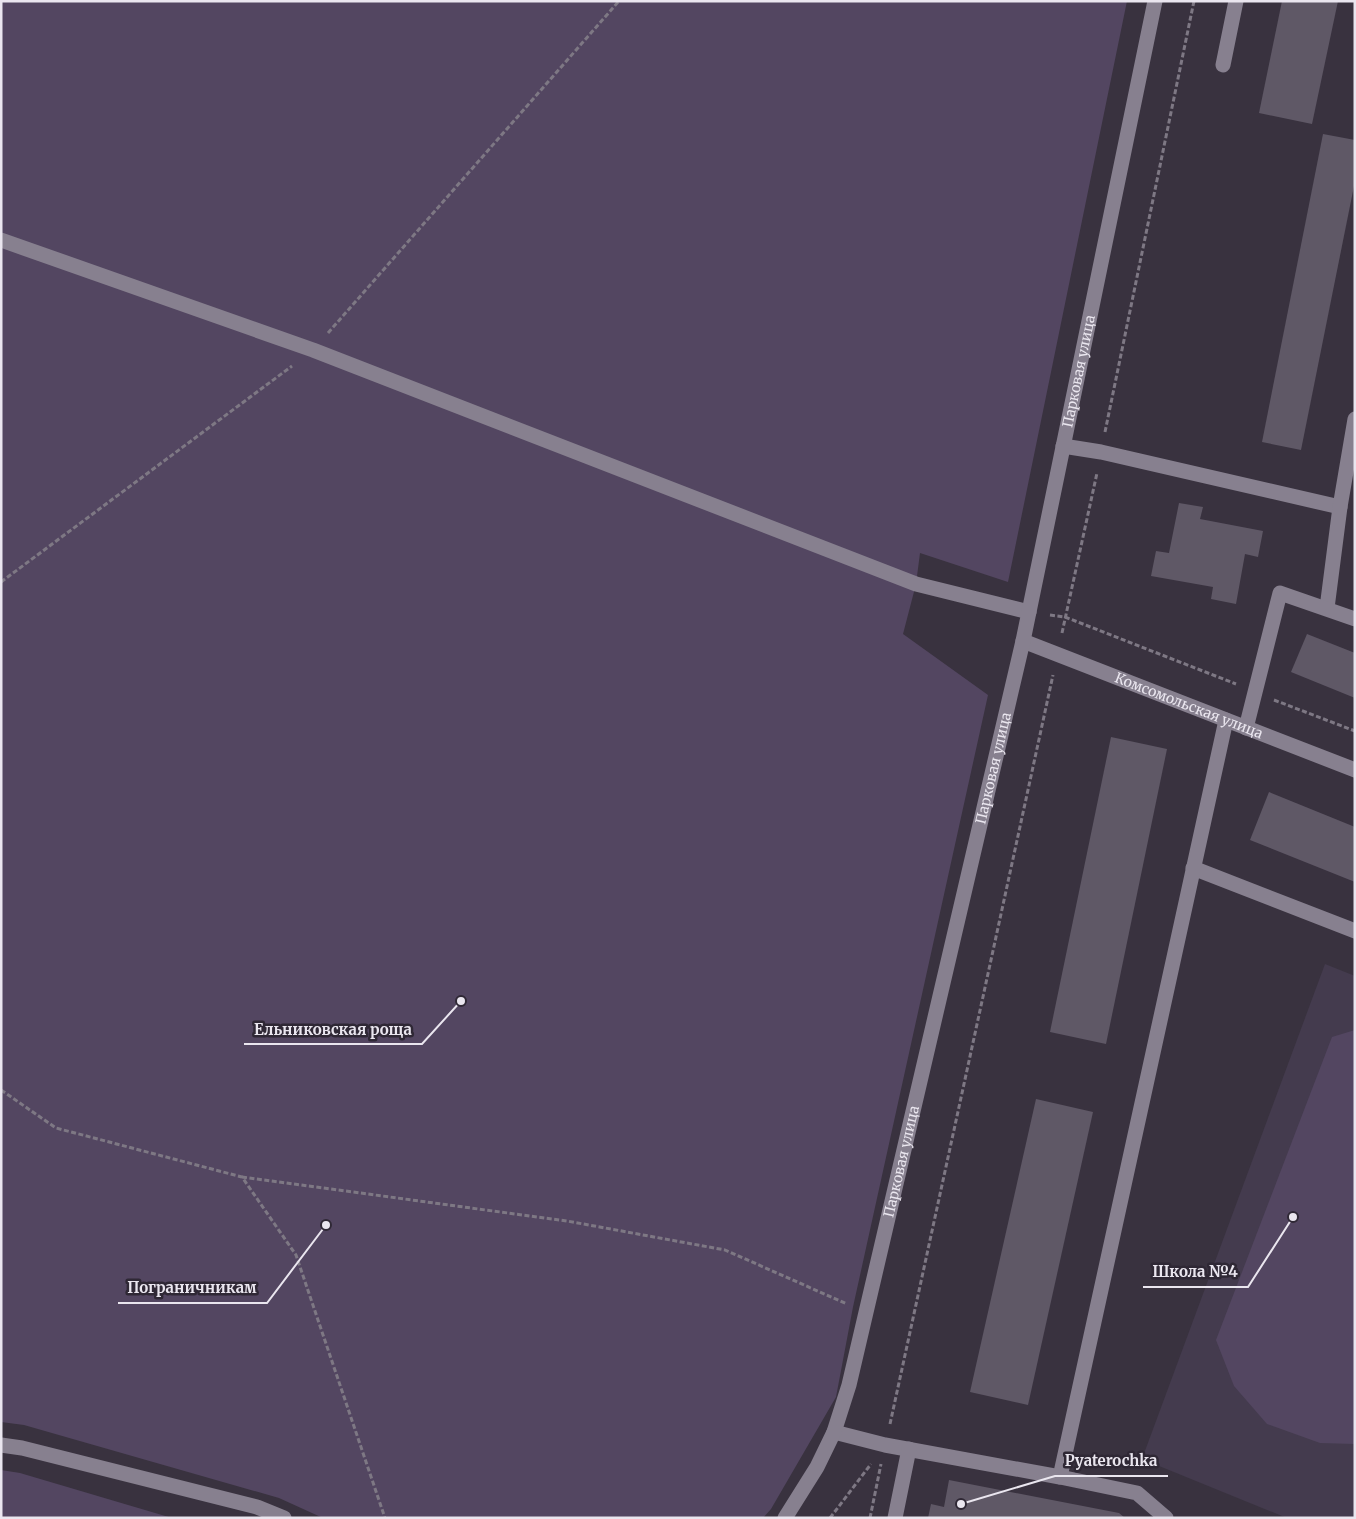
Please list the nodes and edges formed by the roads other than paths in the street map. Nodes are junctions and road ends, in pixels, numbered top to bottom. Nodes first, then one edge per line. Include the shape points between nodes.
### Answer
1 (1155, 1) edge
2 (1236, 1) edge
3 (1223, 65) dead end
4 (1, 240) edge
5 (1355, 419) edge
6 (1063, 446) junction
7 (1340, 507) junction
8 (1327, 608) junction
9 (1029, 612) junction
10 (1355, 619) edge
11 (1023, 640) junction
12 (1226, 720) junction
13 (1246, 728) junction
14 (1355, 770) edge
15 (1193, 868) junction
16 (1355, 931) edge
17 (834, 1432) junction
18 (1, 1445) edge
19 (909, 1449) junction
20 (1060, 1477) junction
21 (284, 1518) edge
22 (786, 1518) edge
23 (895, 1518) edge
24 (1166, 1518) edge

1 - 6 street, Парковая улица
2 - 3 street
4 - 9 street via 313,350 916,584
5 - 7 street
6 - 7 street
6 - 9 street, Парковая улица
7 - 8 street
8 - 10 street
8 - 13 street via 1280,593
9 - 11 street, Парковая улица
11 - 12 street, Комсомольская улица
11 - 17 street, Парковая улица via 850,1385
12 - 13 street, Комсомольская улица
12 - 15 street
13 - 14 street, Комсомольская улица
15 - 16 street
15 - 20 street
17 - 19 street
17 - 22 street, Парковая улица
18 - 21 street via 257,1507
19 - 20 street
19 - 23 street
20 - 24 street via 1137,1493

